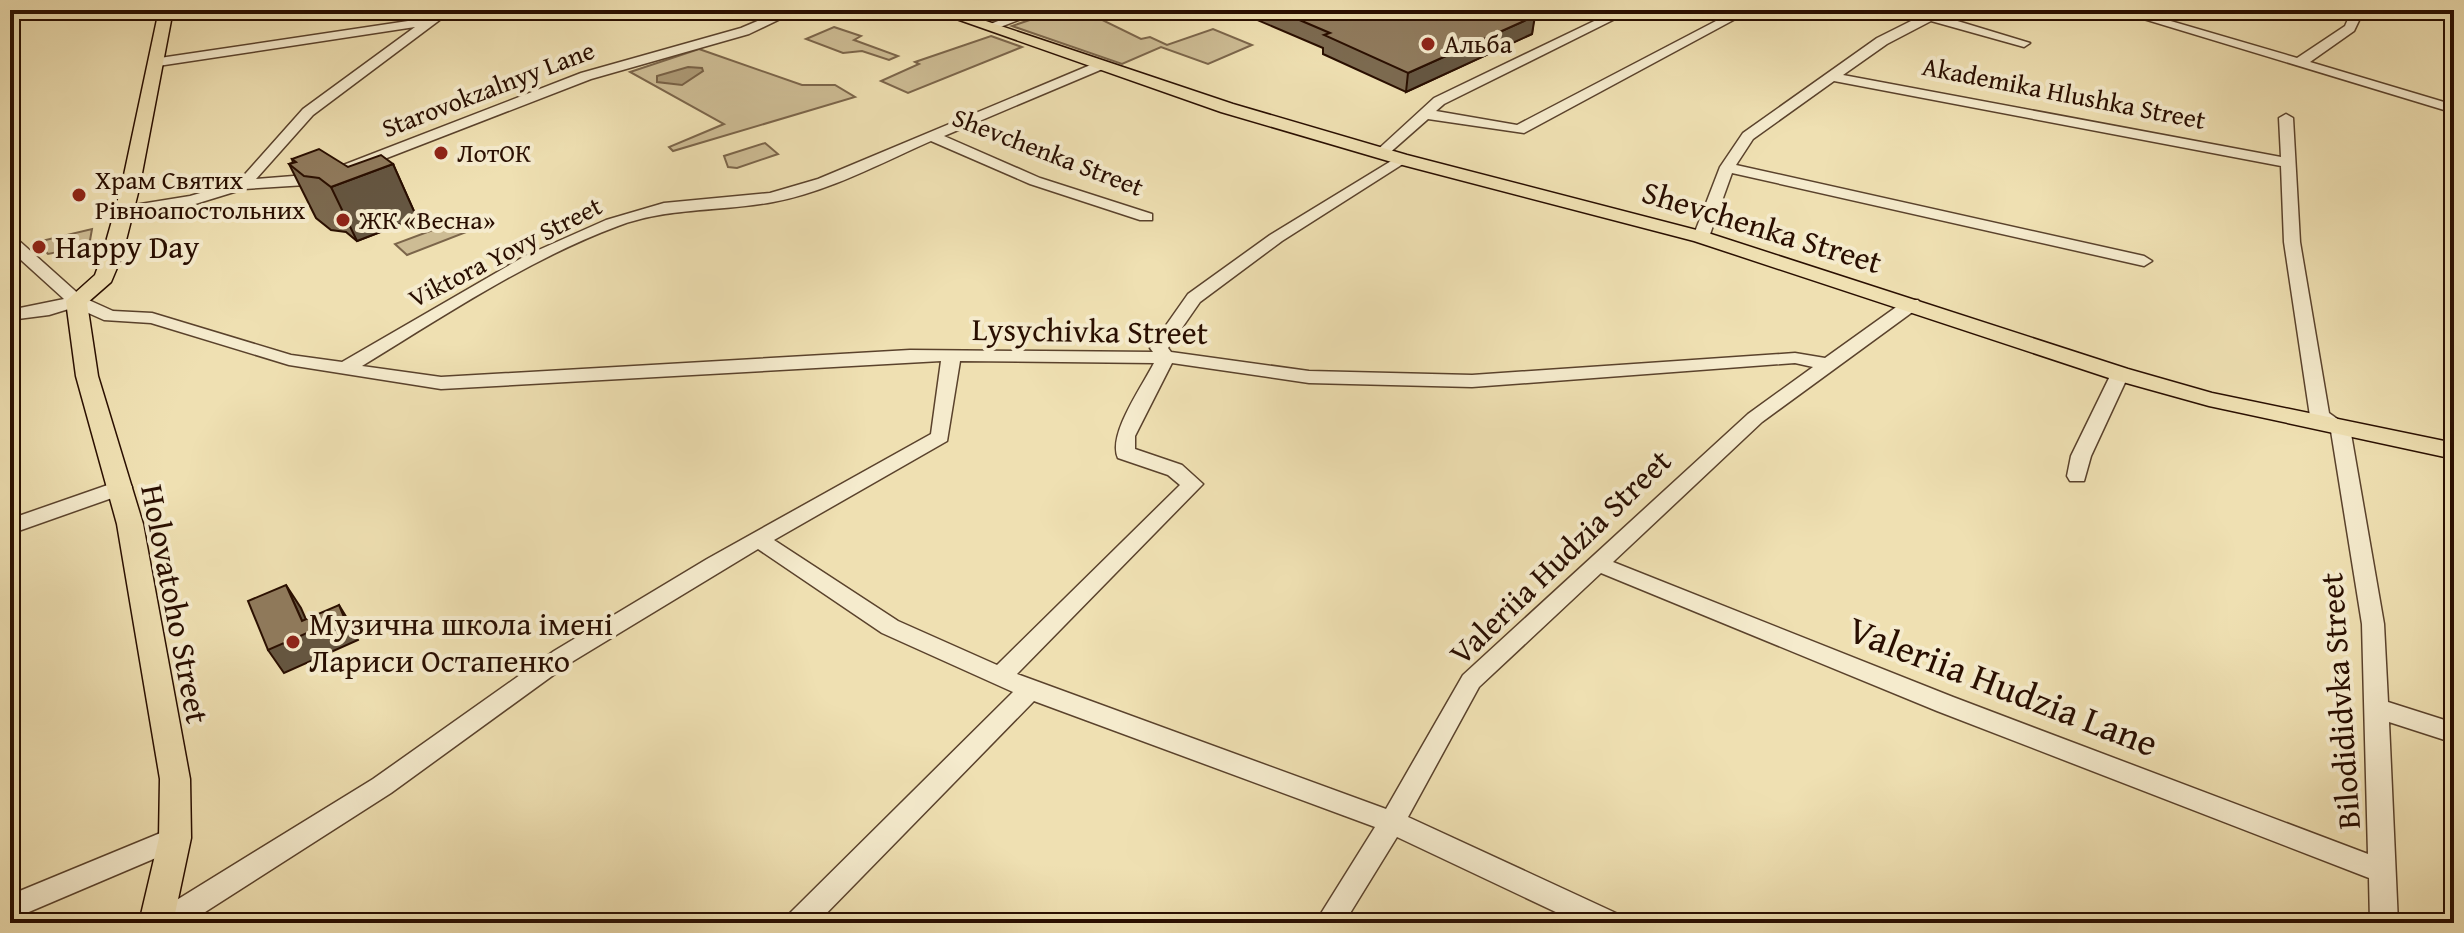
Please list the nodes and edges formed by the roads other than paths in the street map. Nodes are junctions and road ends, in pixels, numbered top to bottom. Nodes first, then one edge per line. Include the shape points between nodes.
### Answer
1 (166, 10) edge
2 (447, 10) edge
3 (793, 10) edge
4 (938, 10) edge
5 (1039, 10) edge
6 (1627, 10) edge
7 (1746, 10) edge
8 (2120, 10) edge
9 (2358, 10) edge
10 (1936, 14) edge
11 (433, 21) junction
12 (991, 26) junction
13 (2024, 43) dead end
14 (158, 62) junction
15 (2298, 64) junction
16 (1100, 65) junction
17 (1832, 77) junction
18 (2454, 109) edge
19 (1426, 114) junction
20 (2286, 118) dead end
21 (931, 136) junction
22 (1381, 153) junction
23 (1401, 159) junction
24 (2286, 163) junction
25 (1727, 167) junction
26 (243, 185) junction
27 (122, 212) junction
28 (1146, 217) dead end
29 (1701, 237) junction
30 (10, 241) edge
31 (2144, 261) dead end
32 (76, 301) junction
33 (1912, 304) junction
34 (10, 315) edge
35 (951, 357) junction
36 (1166, 358) junction
37 (1831, 365) junction
38 (347, 367) junction
39 (2120, 374) junction
40 (2340, 428) junction
41 (2454, 451) edge
42 (2077, 476) dead end
43 (122, 487) junction
44 (10, 527) edge
45 (759, 540) junction
46 (1596, 563) junction
47 (1000, 677) junction
48 (1030, 690) junction
49 (2376, 708) junction
50 (2454, 733) edge
51 (1392, 822) junction
52 (175, 838) junction
53 (2384, 872) junction
54 (10, 908) edge
55 (156, 923) edge
56 (164, 923) edge
57 (799, 923) edge
58 (1329, 923) edge
59 (1608, 923) edge
60 (2384, 923) edge

1 - 14 main road
2 - 11 street
3 - 26 street, Starovokzalnyy Lane via 745,31 586,76 338,172
4 - 12 main road, Shevchenka Street
5 - 12 street
6 - 19 street via 1439,101
7 - 19 street via 1519,130
8 - 15 street
9 - 15 street via 2350,28
10 - 13 street
10 - 17 street via 1882,41
11 - 14 street
11 - 26 street via 308,112
12 - 16 main road, Shevchenka Street
14 - 27 main road
15 - 18 street
16 - 21 street, Viktora Yovy Street
16 - 22 main road, Shevchenka Street
17 - 24 street, Akademika Hlushka Street
17 - 25 street via 1748,136
19 - 22 street
20 - 24 street
21 - 28 street, Shevchenka Street via 1035,181
21 - 38 street, Viktora Yovy Street via 772,198 664,208 612,223 456,301
22 - 23 main road, Shevchenka Street
23 - 29 main road, Shevchenka Street
23 - 36 street via 1276,238 1194,298 1159,348
24 - 40 street via 2292,242 2320,416
25 - 29 street
25 - 31 street
26 - 27 street, Starovokzalnyy Lane
27 - 32 main road via 104,278
29 - 33 main road, Shevchenka Street
30 - 32 street
32 - 34 street
32 - 38 street, Lysychivka Street via 110,316 152,318 289,360
32 - 43 main road, Holovatoho Street via 87,376
33 - 37 street, Valeriia Hudzia Street
33 - 39 main road, Shevchenka Street
35 - 36 street, Lysychivka Street
35 - 38 street, Lysychivka Street via 910,355 441,383
35 - 45 street via 940,437
36 - 37 street, Lysychivka Street via 1309,377 1472,381 1795,358
36 - 47 street via 1125,436 1125,453 1175,470 1193,484
37 - 46 street, Valeriia Hudzia Street via 1755,418
39 - 40 main road, Shevchenka Street
39 - 42 street via 2081,456
40 - 41 main road, Shevchenka Street
40 - 49 street, Bilodididvka Street via 2373,624
43 - 44 street
43 - 52 main road, Holovatoho Street via 175,779
45 - 47 street via 890,627
45 - 56 street via 562,657 382,786
46 - 51 street, Valeriia Hudzia Street via 1471,681
46 - 53 street, Valeriia Hudzia Lane
47 - 48 street
48 - 51 street
48 - 57 street
49 - 50 street
49 - 53 street, Bilodididvka Street
51 - 58 street, Valeriia Hudzia Street
51 - 59 street
52 - 54 street
52 - 55 main road, Holovatoho Street
53 - 60 street, Bilodididvka Street

